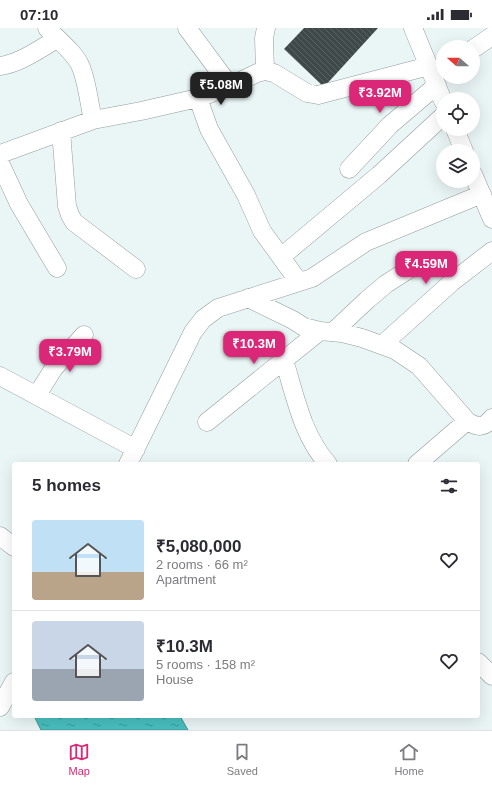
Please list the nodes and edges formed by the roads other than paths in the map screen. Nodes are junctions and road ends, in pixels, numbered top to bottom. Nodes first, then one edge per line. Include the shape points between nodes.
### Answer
1 (187, 28) edge
2 (266, 28) edge
3 (413, 28) edge
4 (52, 33) edge
5 (492, 36) edge
6 (480, 44) edge
7 (0, 66) edge
8 (265, 71) junction
9 (436, 77) edge
10 (436, 79) edge
11 (436, 80) edge
12 (230, 86) junction
13 (198, 98) junction
14 (93, 120) junction
15 (436, 122) edge
16 (61, 131) junction
17 (0, 154) edge
18 (0, 163) edge
19 (349, 169) dead end
20 (479, 188) edge
21 (482, 194) junction
22 (492, 219) edge
23 (492, 251) edge
24 (281, 257) junction
25 (417, 264) dead end
26 (57, 268) dead end
27 (136, 269) dead end
28 (299, 282) junction
29 (248, 298) junction
30 (326, 332) junction
31 (84, 335) dead end
32 (382, 345) junction
33 (284, 360) junction
34 (0, 376) edge
35 (37, 396) junction
36 (492, 418) edge
37 (467, 421) junction
38 (207, 422) dead end
39 (133, 459) edge
40 (327, 462) edge
41 (418, 462) edge
42 (0, 536) edge
43 (12, 546) edge
44 (480, 664) edge
45 (492, 676) edge
46 (12, 686) edge
47 (0, 707) edge

1 - 12 street
2 - 8 street
3 - 9 street
4 - 7 street via 20,60
4 - 14 street via 80,64
5 - 6 street
8 - 10 street via 318,95
8 - 12 street
11 - 19 street
12 - 13 street
13 - 14 street
13 - 24 street via 209,129 239,182 262,231
14 - 16 street
15 - 24 street via 379,175
16 - 17 street
16 - 27 street via 67,206 70,215 74,222
18 - 26 street via 19,204
20 - 21 street
21 - 22 street
21 - 28 street via 366,242 312,278
23 - 32 street via 452,282
24 - 28 street
25 - 30 street via 386,284
28 - 29 street
29 - 30 street via 304,327
29 - 39 street via 218,308 193,332
30 - 32 street via 342,333
30 - 33 street
31 - 35 street via 54,368
32 - 37 street via 420,366
33 - 38 street
33 - 40 street via 306,430
34 - 35 street
35 - 39 street
36 - 37 street via 488,423 479,426
37 - 41 street
42 - 43 street
44 - 45 street
46 - 47 street

